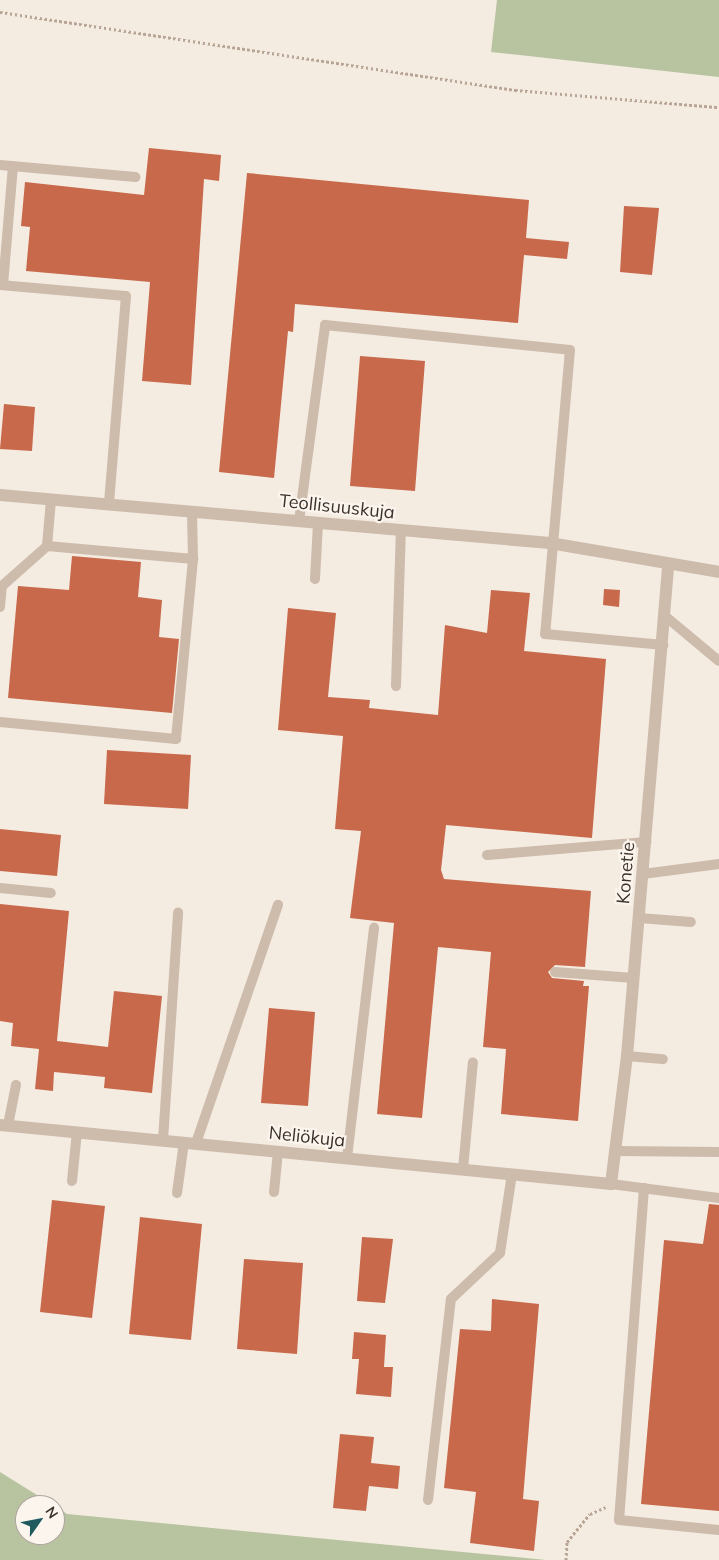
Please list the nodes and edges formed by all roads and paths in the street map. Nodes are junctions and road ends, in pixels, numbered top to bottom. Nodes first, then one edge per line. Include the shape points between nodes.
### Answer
1 (0, 12) edge
2 (719, 107) edge
3 (0, 165) edge
4 (13, 166) junction
5 (135, 177) dead end
6 (1, 285) edge
7 (0, 495) edge
8 (51, 500) junction
9 (109, 504) junction
10 (192, 511) junction
11 (299, 521) junction
12 (318, 523) junction
13 (401, 531) junction
14 (550, 543) junction
15 (47, 546) junction
16 (193, 559) junction
17 (668, 564) junction
18 (719, 572) edge
19 (315, 579) dead end
20 (0, 607) edge
21 (666, 616) junction
22 (663, 645) junction
23 (719, 661) edge
24 (396, 686) dead end
25 (0, 722) edge
26 (646, 842) junction
27 (487, 856) dead end
28 (719, 864) edge
29 (643, 874) junction
30 (0, 888) edge
31 (51, 892) dead end
32 (278, 905) dead end
33 (178, 912) dead end
34 (639, 918) junction
35 (691, 922) dead end
36 (374, 928) dead end
37 (555, 972) dead end
38 (634, 978) junction
39 (627, 1056) junction
40 (663, 1059) dead end
41 (473, 1062) dead end
42 (16, 1086) dead end
43 (4, 1125) edge
44 (77, 1132) junction
45 (163, 1140) junction
46 (190, 1143) junction
47 (278, 1151) junction
48 (616, 1151) junction
49 (719, 1152) edge
50 (347, 1158) junction
51 (463, 1169) junction
52 (512, 1174) junction
53 (72, 1181) dead end
54 (611, 1184) junction
55 (644, 1188) junction
56 (274, 1192) dead end
57 (177, 1193) dead end
58 (719, 1198) edge
59 (428, 1500) dead end
60 (620, 1502) junction
61 (719, 1530) edge
62 (566, 1560) edge

1 - 2 path via 515,90
3 - 4 lane
4 - 5 lane
4 - 6 lane
6 - 9 lane via 126,296
7 - 8 street, Teollisuuskuja
8 - 9 street, Teollisuuskuja
8 - 15 lane
9 - 10 street, Teollisuuskuja
10 - 11 street, Teollisuuskuja
10 - 16 lane
11 - 12 street, Teollisuuskuja
11 - 14 lane via 325,325 570,350
12 - 13 street, Teollisuuskuja
12 - 19 lane
13 - 14 street, Teollisuuskuja
13 - 24 lane
14 - 17 street, Teollisuuskuja
14 - 22 lane via 545,634
15 - 16 lane
15 - 20 lane via 2,586
16 - 25 lane via 176,739
17 - 18 street, Teollisuuskuja
17 - 21 street, Konetie
21 - 22 street, Konetie
21 - 23 lane
22 - 26 street, Konetie
26 - 27 lane
26 - 29 street, Konetie
28 - 29 lane
29 - 34 street, Konetie
30 - 31 lane
32 - 46 lane
33 - 45 lane
34 - 35 lane
34 - 38 street, Konetie
36 - 50 lane
37 - 38 lane
38 - 39 street, Konetie
39 - 40 lane
39 - 48 street, Konetie
41 - 51 lane
42 - 43 lane
43 - 44 street, Neliökuja
44 - 45 street, Neliökuja
44 - 53 lane
45 - 46 street, Neliökuja
46 - 47 street, Neliökuja
46 - 57 lane
47 - 50 street, Neliökuja
47 - 56 lane
48 - 49 lane
48 - 54 street, Konetie
50 - 51 street, Neliökuja
51 - 52 street, Neliökuja
52 - 54 street, Neliökuja
52 - 59 lane via 500,1253 450,1299
54 - 55 lane
55 - 58 lane
55 - 60 lane
60 - 61 lane via 619,1520
60 - 62 path via 590,1514 567,1542

